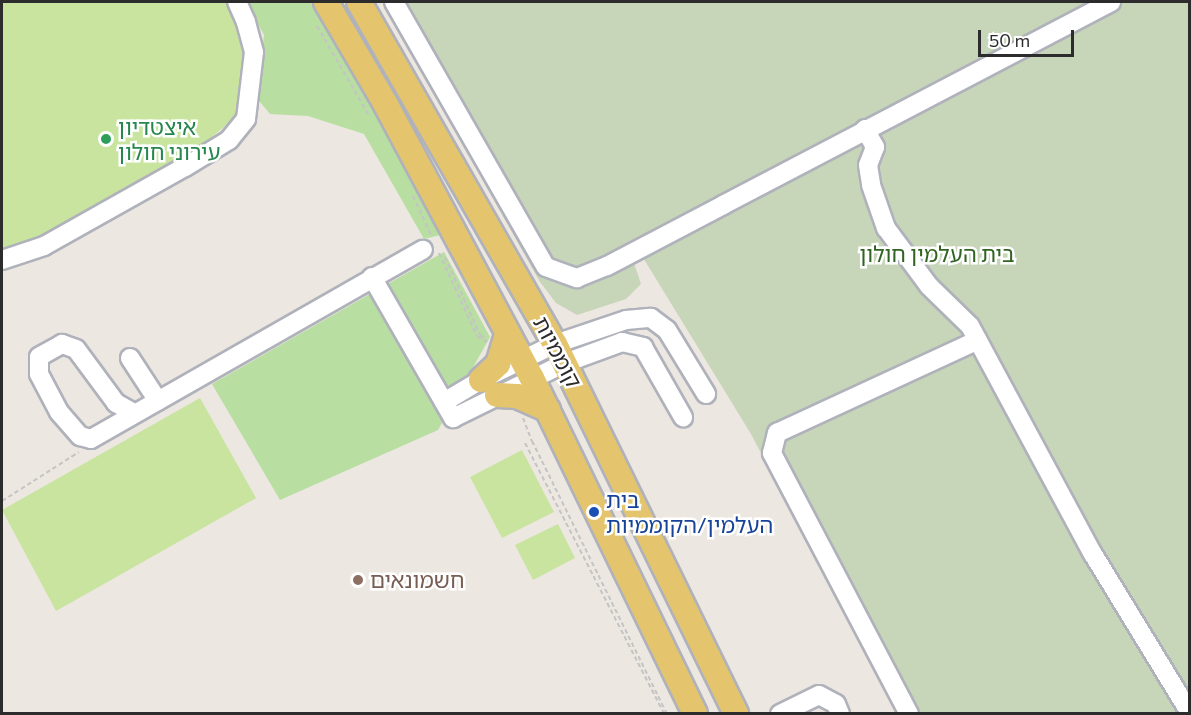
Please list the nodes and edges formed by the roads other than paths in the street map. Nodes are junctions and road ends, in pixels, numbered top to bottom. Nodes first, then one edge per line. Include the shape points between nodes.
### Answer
1 (237, 2) edge
2 (326, 2) edge
3 (359, 2) edge
4 (394, 2) edge
5 (1111, 2) edge
6 (865, 129) junction
7 (431, 247) road end
8 (2, 260) edge
9 (372, 277) junction
10 (978, 340) junction
11 (560, 353) junction
12 (516, 356) junction
13 (130, 358) dead end
14 (489, 387) junction
15 (706, 394) dead end
16 (158, 401) junction
17 (548, 411) junction
18 (134, 413) junction
19 (683, 417) dead end
20 (805, 708) edge
21 (689, 709) edge
22 (1190, 713) edge
23 (736, 714) edge
24 (780, 714) edge
25 (840, 714) edge
26 (909, 714) edge

1 - 8 street via 254,52 246,120 229,140 44,246
2 - 12 main road, קוממיות via 385,103
3 - 11 main road, קוממיות
4 - 6 street via 546,267 577,278
5 - 6 street
6 - 10 street via 874,147 868,165 870,185 886,228 929,286 970,326
7 - 9 street
9 - 14 street via 448,410
9 - 16 street
10 - 22 street via 1093,554
10 - 26 street via 777,433 772,453
11 - 12 street
11 - 15 street via 582,334 626,320 651,318 667,330
11 - 19 street via 622,342 643,347
11 - 23 main road, קוממיות
12 - 14 street
12 - 14 main road via 498,364
12 - 17 main road, קוממיות
13 - 16 street
14 - 17 main road
16 - 18 street
17 - 21 main road, קוממיות
18 - 18 street via 116,404 76,350 62,344 35,356 39,374 59,412 80,436 91,439
20 - 24 street
20 - 25 street via 819,694 836,704

